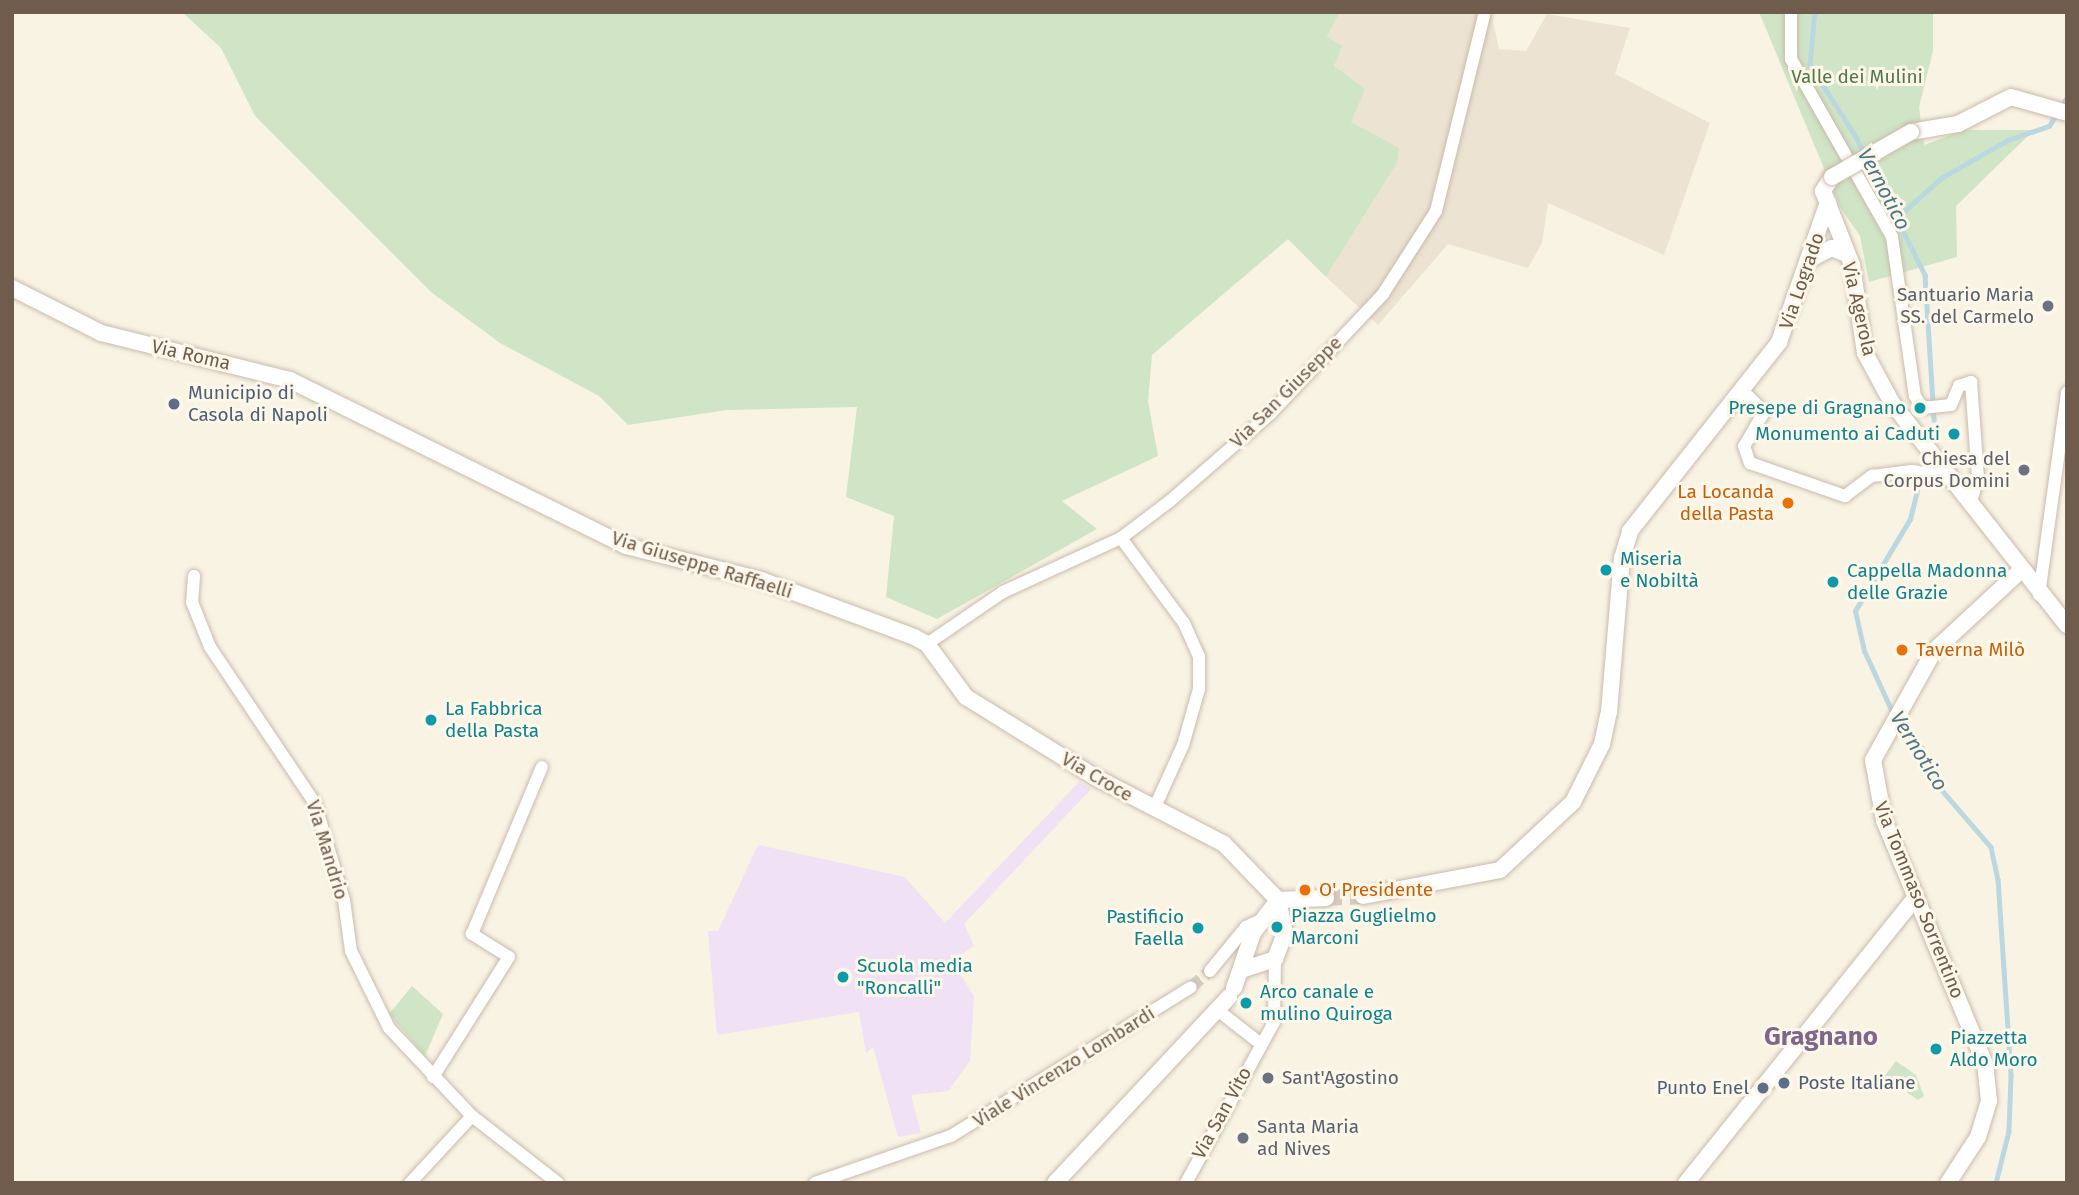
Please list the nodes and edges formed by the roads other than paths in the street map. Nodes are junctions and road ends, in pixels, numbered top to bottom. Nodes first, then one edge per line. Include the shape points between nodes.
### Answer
1 (1485, 12) edge
2 (1791, 12) edge
3 (2067, 113) edge
4 (1828, 202) junction
5 (1847, 254) junction
6 (1812, 258) junction
7 (12, 288) edge
8 (1741, 389) junction
9 (2067, 392) edge
10 (1948, 477) junction
11 (520, 495) joint
12 (1971, 501) junction
13 (1121, 538) junction
14 (2019, 572) junction
15 (194, 576) dead end
16 (2039, 594) junction
17 (2067, 625) edge
18 (927, 643) junction
19 (542, 767) dead end
20 (1154, 809) junction
21 (1363, 896) tunnel mouth
22 (1916, 897) junction
23 (1325, 898) tunnel mouth
24 (1278, 900) junction
25 (1263, 919) junction
26 (1275, 958) junction
27 (1242, 970) junction
28 (1210, 971) tunnel mouth
29 (1191, 987) tunnel mouth
30 (1220, 1012) junction
31 (1261, 1044) junction
32 (433, 1077) junction
33 (472, 1116) junction
34 (410, 1183) edge
35 (558, 1183) edge
36 (815, 1183) edge
37 (1055, 1183) edge
38 (1186, 1183) edge
39 (1686, 1183) edge
40 (1948, 1183) edge

1 - 13 street, Via San Giuseppe via 1454,124 1450,170 1417,249 1270,414
2 - 12 street via 1791,59 1892,237 1922,408 1951,405 1959,386 1970,382 1978,477
3 - 4 street, Via Agerola, bridge via 2011,97 1958,124 1911,132 1832,177 1823,191
4 - 5 street, Via Agerola
4 - 6 street, Via Logrado
5 - 6 street via 1832,248
5 - 10 street, Via Agerola via 1865,353
6 - 8 street, Via Logrado via 1786,330
7 - 11 street, Via Roma via 101,332 290,380
8 - 10 street via 1764,411 1744,446 1750,463 1844,496 1883,474
8 - 21 street, Via Logrado via 1630,531 1622,558 1609,712 1602,744 1573,802 1500,870
9 - 16 street
10 - 12 street, Via Agerola
11 - 18 street, Via Giuseppe Raffaelli via 626,546 761,580
12 - 14 street, Via Agerola
13 - 18 street, Via San Giuseppe via 1003,592
13 - 20 street via 1184,623 1199,656 1199,689 1186,734
14 - 16 street, Via Agerola
14 - 22 street, Via Tommaso Sorrentino via 1934,651 1883,735 1871,775
15 - 32 street, Via Mandrio via 192,603 209,647 315,803 344,900 351,951 389,1028
16 - 17 street, Via Agerola
18 - 20 street, Via Croce via 966,697
19 - 32 street via 472,934 509,957
20 - 24 street, Via Croce via 1224,844
22 - 39 street
22 - 40 street, Via Tommaso Sorrentino via 1985,1064 1989,1101 1978,1137
23 - 24 street
24 - 25 street
24 - 26 street via 1285,933
25 - 27 street
25 - 28 street via 1246,927
26 - 27 street
26 - 31 street, Via San Vito via 1276,1012
27 - 30 street
29 - 36 street, Viale Vincenzo Lombardi via 951,1136
30 - 31 street
30 - 37 street
31 - 38 street, Via San Vito
32 - 33 street, Via Mandrio
33 - 34 street
33 - 35 street, Via Mandrio

